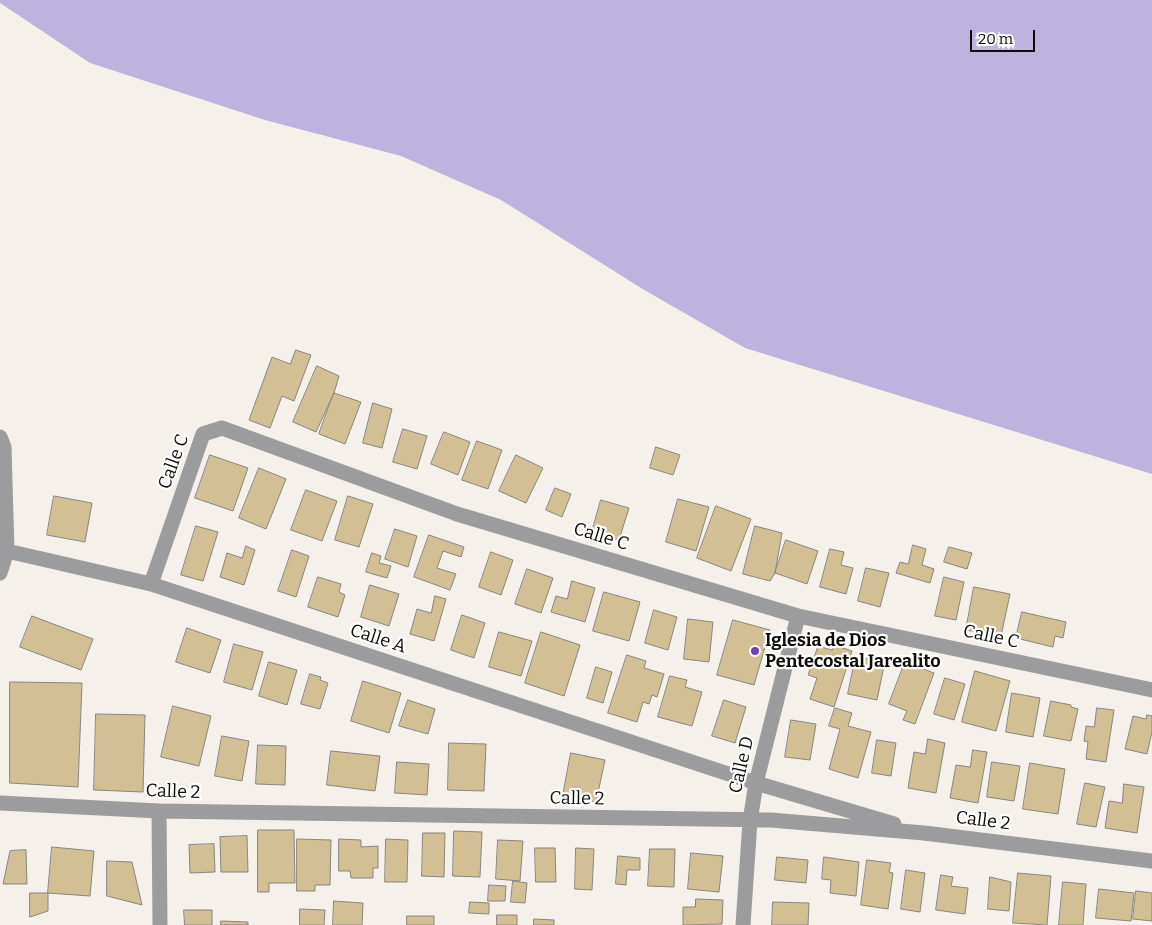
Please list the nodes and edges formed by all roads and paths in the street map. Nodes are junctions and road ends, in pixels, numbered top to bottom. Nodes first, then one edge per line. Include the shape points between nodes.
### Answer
1 (0, 436) edge
2 (7, 551) junction
3 (0, 573) edge
4 (151, 584) junction
5 (798, 616) junction
6 (1152, 690) edge
7 (756, 783) junction
8 (0, 803) edge
9 (159, 811) junction
10 (750, 821) junction
11 (924, 833) junction
12 (1152, 861) edge
13 (160, 925) edge
14 (742, 925) edge

1 - 2 street via 4,446
2 - 3 street
2 - 4 street, Calle A
4 - 5 street, Calle C via 204,434 222,428 457,514
4 - 7 street, Calle A
5 - 6 street, Calle C
5 - 7 street, Calle D
7 - 10 street, Calle D
7 - 11 street, Calle A
8 - 9 street, Calle 2
9 - 10 street, Calle 2
9 - 13 street
10 - 11 street, Calle 2
10 - 14 street, Calle D
11 - 12 street, Calle 2

